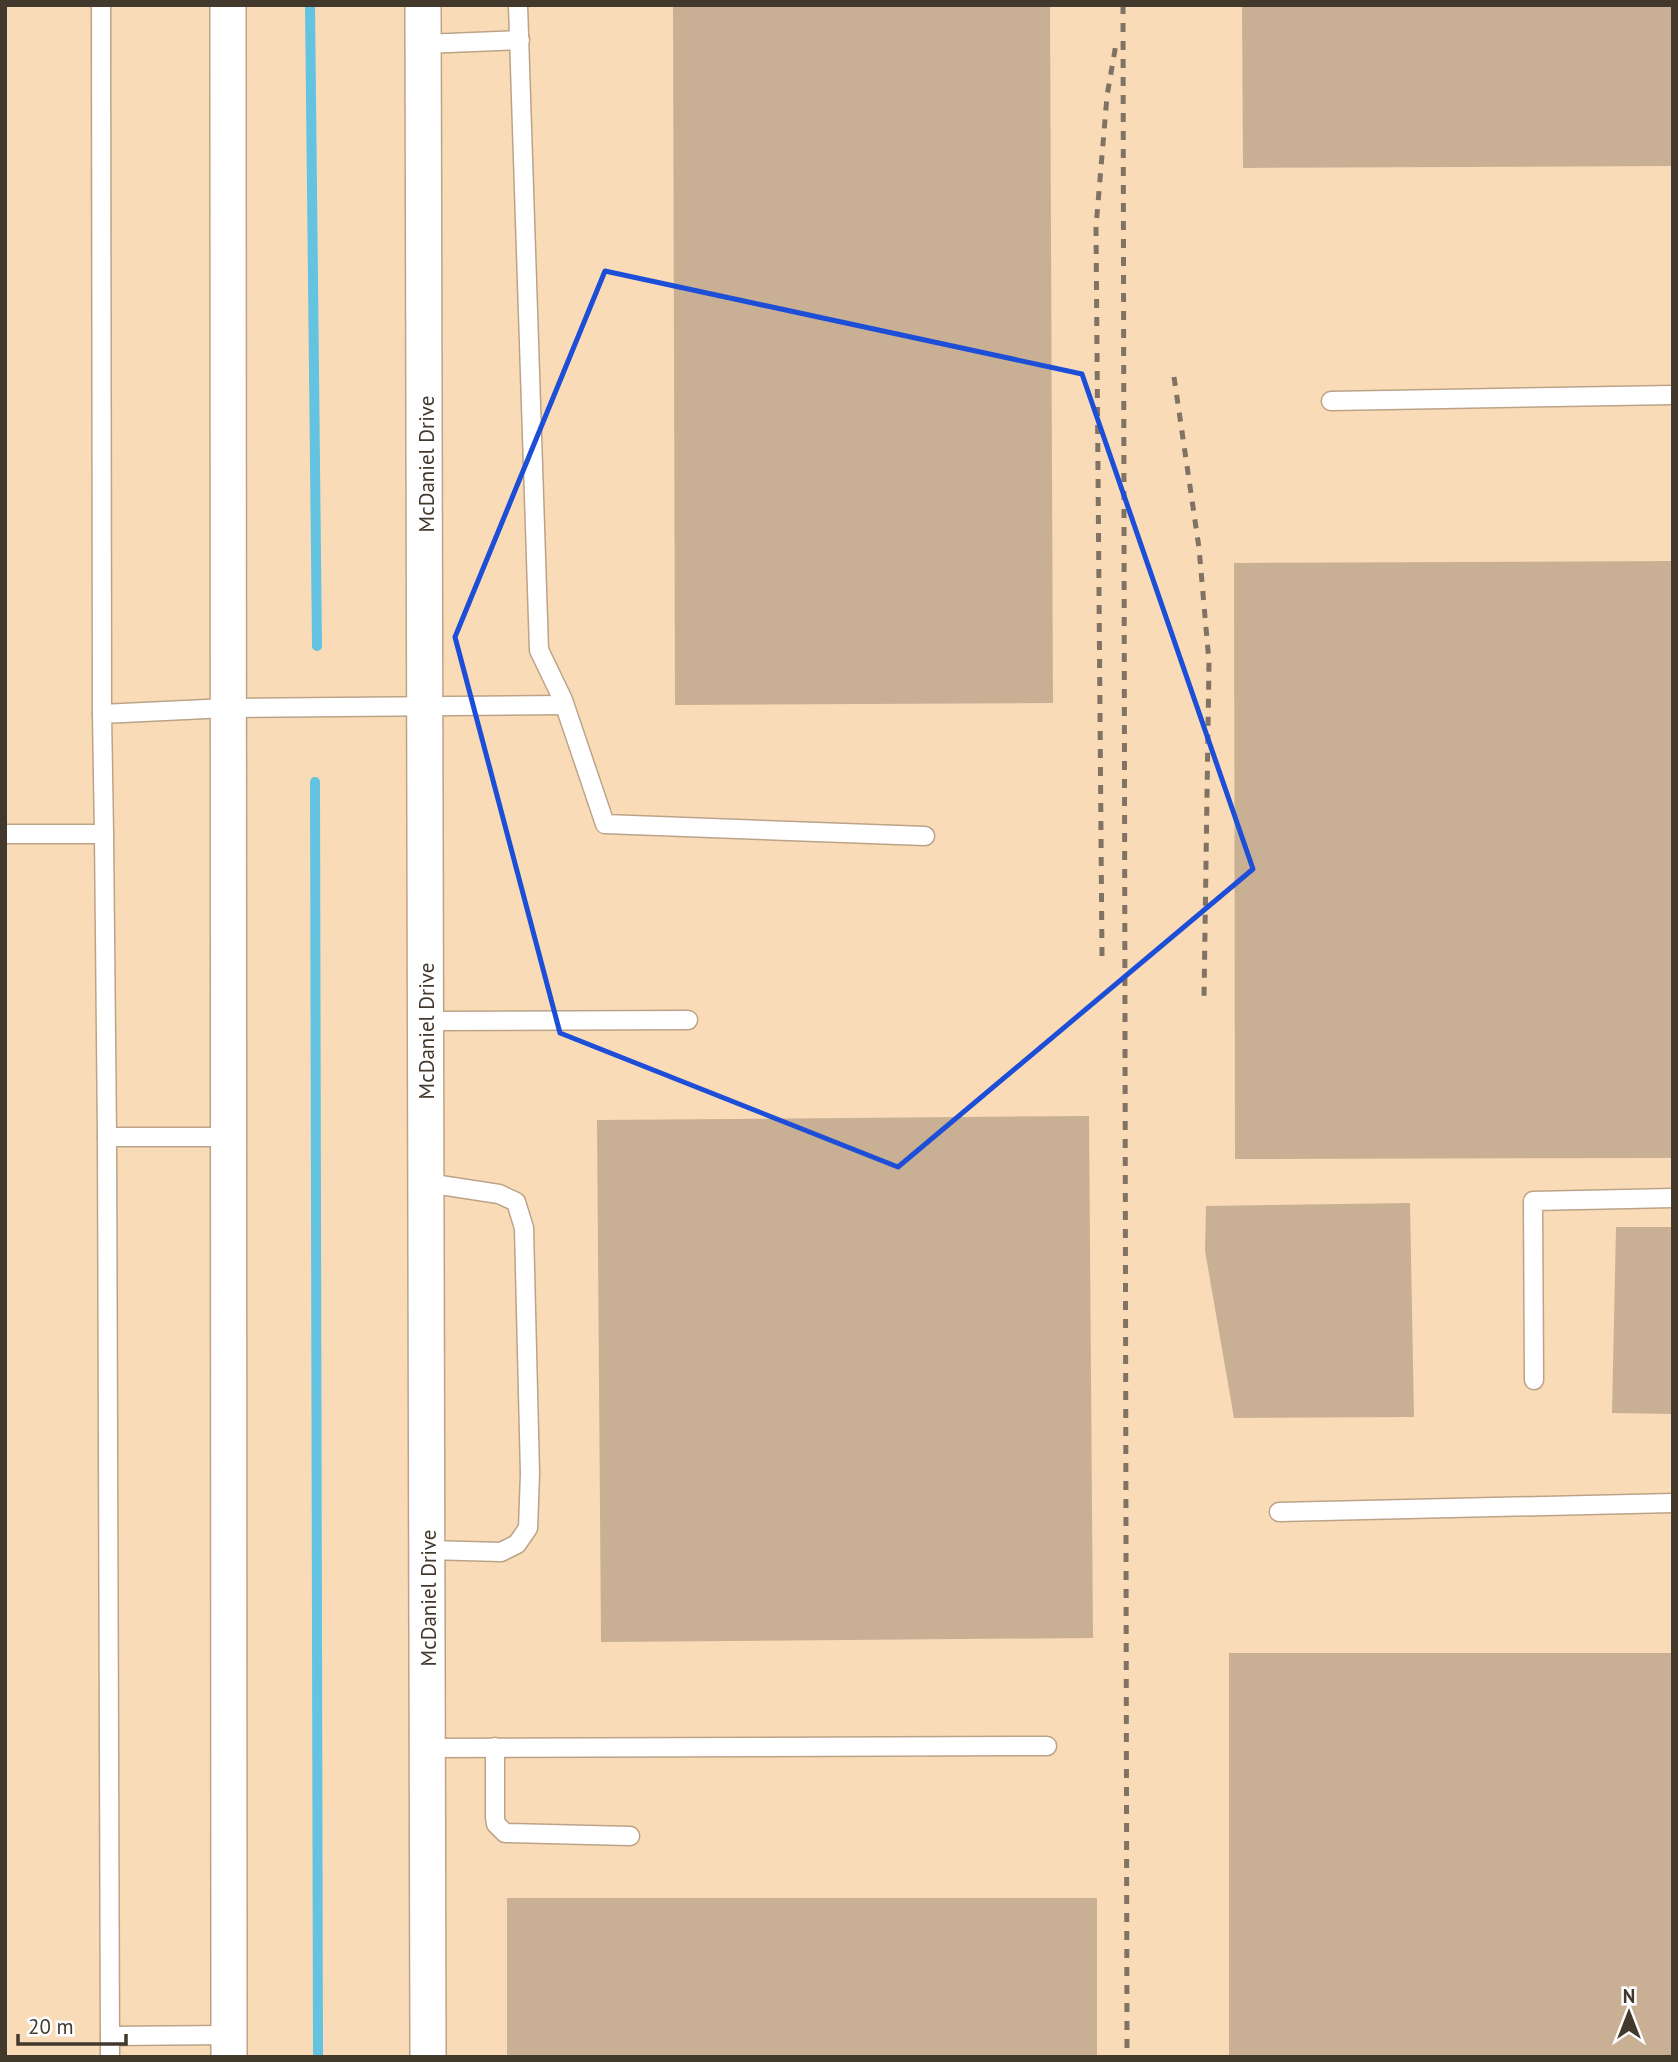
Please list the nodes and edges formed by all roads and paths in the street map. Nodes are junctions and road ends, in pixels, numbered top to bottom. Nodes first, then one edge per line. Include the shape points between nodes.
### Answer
1 (101, 5) edge
2 (228, 5) edge
3 (423, 5) edge
4 (518, 5) edge
5 (520, 40) junction
6 (424, 44) junction
7 (1673, 395) edge
8 (1331, 401) dead end
9 (426, 704) junction
10 (564, 705) junction
11 (227, 708) junction
12 (102, 714) junction
13 (5, 834) edge
14 (104, 834) junction
15 (925, 836) dead end
16 (688, 1020) dead end
17 (426, 1021) junction
18 (107, 1137) junction
19 (228, 1137) junction
20 (426, 1183) junction
21 (1673, 1198) edge
22 (1534, 1380) dead end
23 (1673, 1503) edge
24 (1279, 1512) dead end
25 (428, 1550) junction
26 (1047, 1746) dead end
27 (495, 1747) junction
28 (428, 1748) junction
29 (629, 1836) dead end
30 (110, 2036) junction
31 (229, 2046) edge
32 (110, 2057) edge
33 (428, 2057) edge

1 - 12 lane
2 - 11 street
3 - 6 street, McDaniel Drive
4 - 5 lane
5 - 6 lane
5 - 10 lane via 539,650
6 - 9 street, McDaniel Drive
7 - 8 lane
9 - 10 lane
9 - 11 lane
9 - 17 street, McDaniel Drive
10 - 15 lane via 605,824
11 - 12 lane
11 - 19 street
12 - 14 lane
13 - 14 lane
14 - 18 lane
16 - 17 lane
17 - 20 street, McDaniel Drive
18 - 19 lane
18 - 30 lane
19 - 31 street
20 - 25 street, McDaniel Drive
20 - 25 lane via 499,1194 516,1202 524,1228 530,1474 527,1528 517,1544 501,1552
21 - 22 lane via 1533,1201
23 - 24 lane
25 - 28 street, McDaniel Drive
26 - 27 lane
27 - 28 lane
27 - 29 lane via 495,1817 505,1833
28 - 33 street, McDaniel Drive
30 - 31 lane
30 - 32 lane

